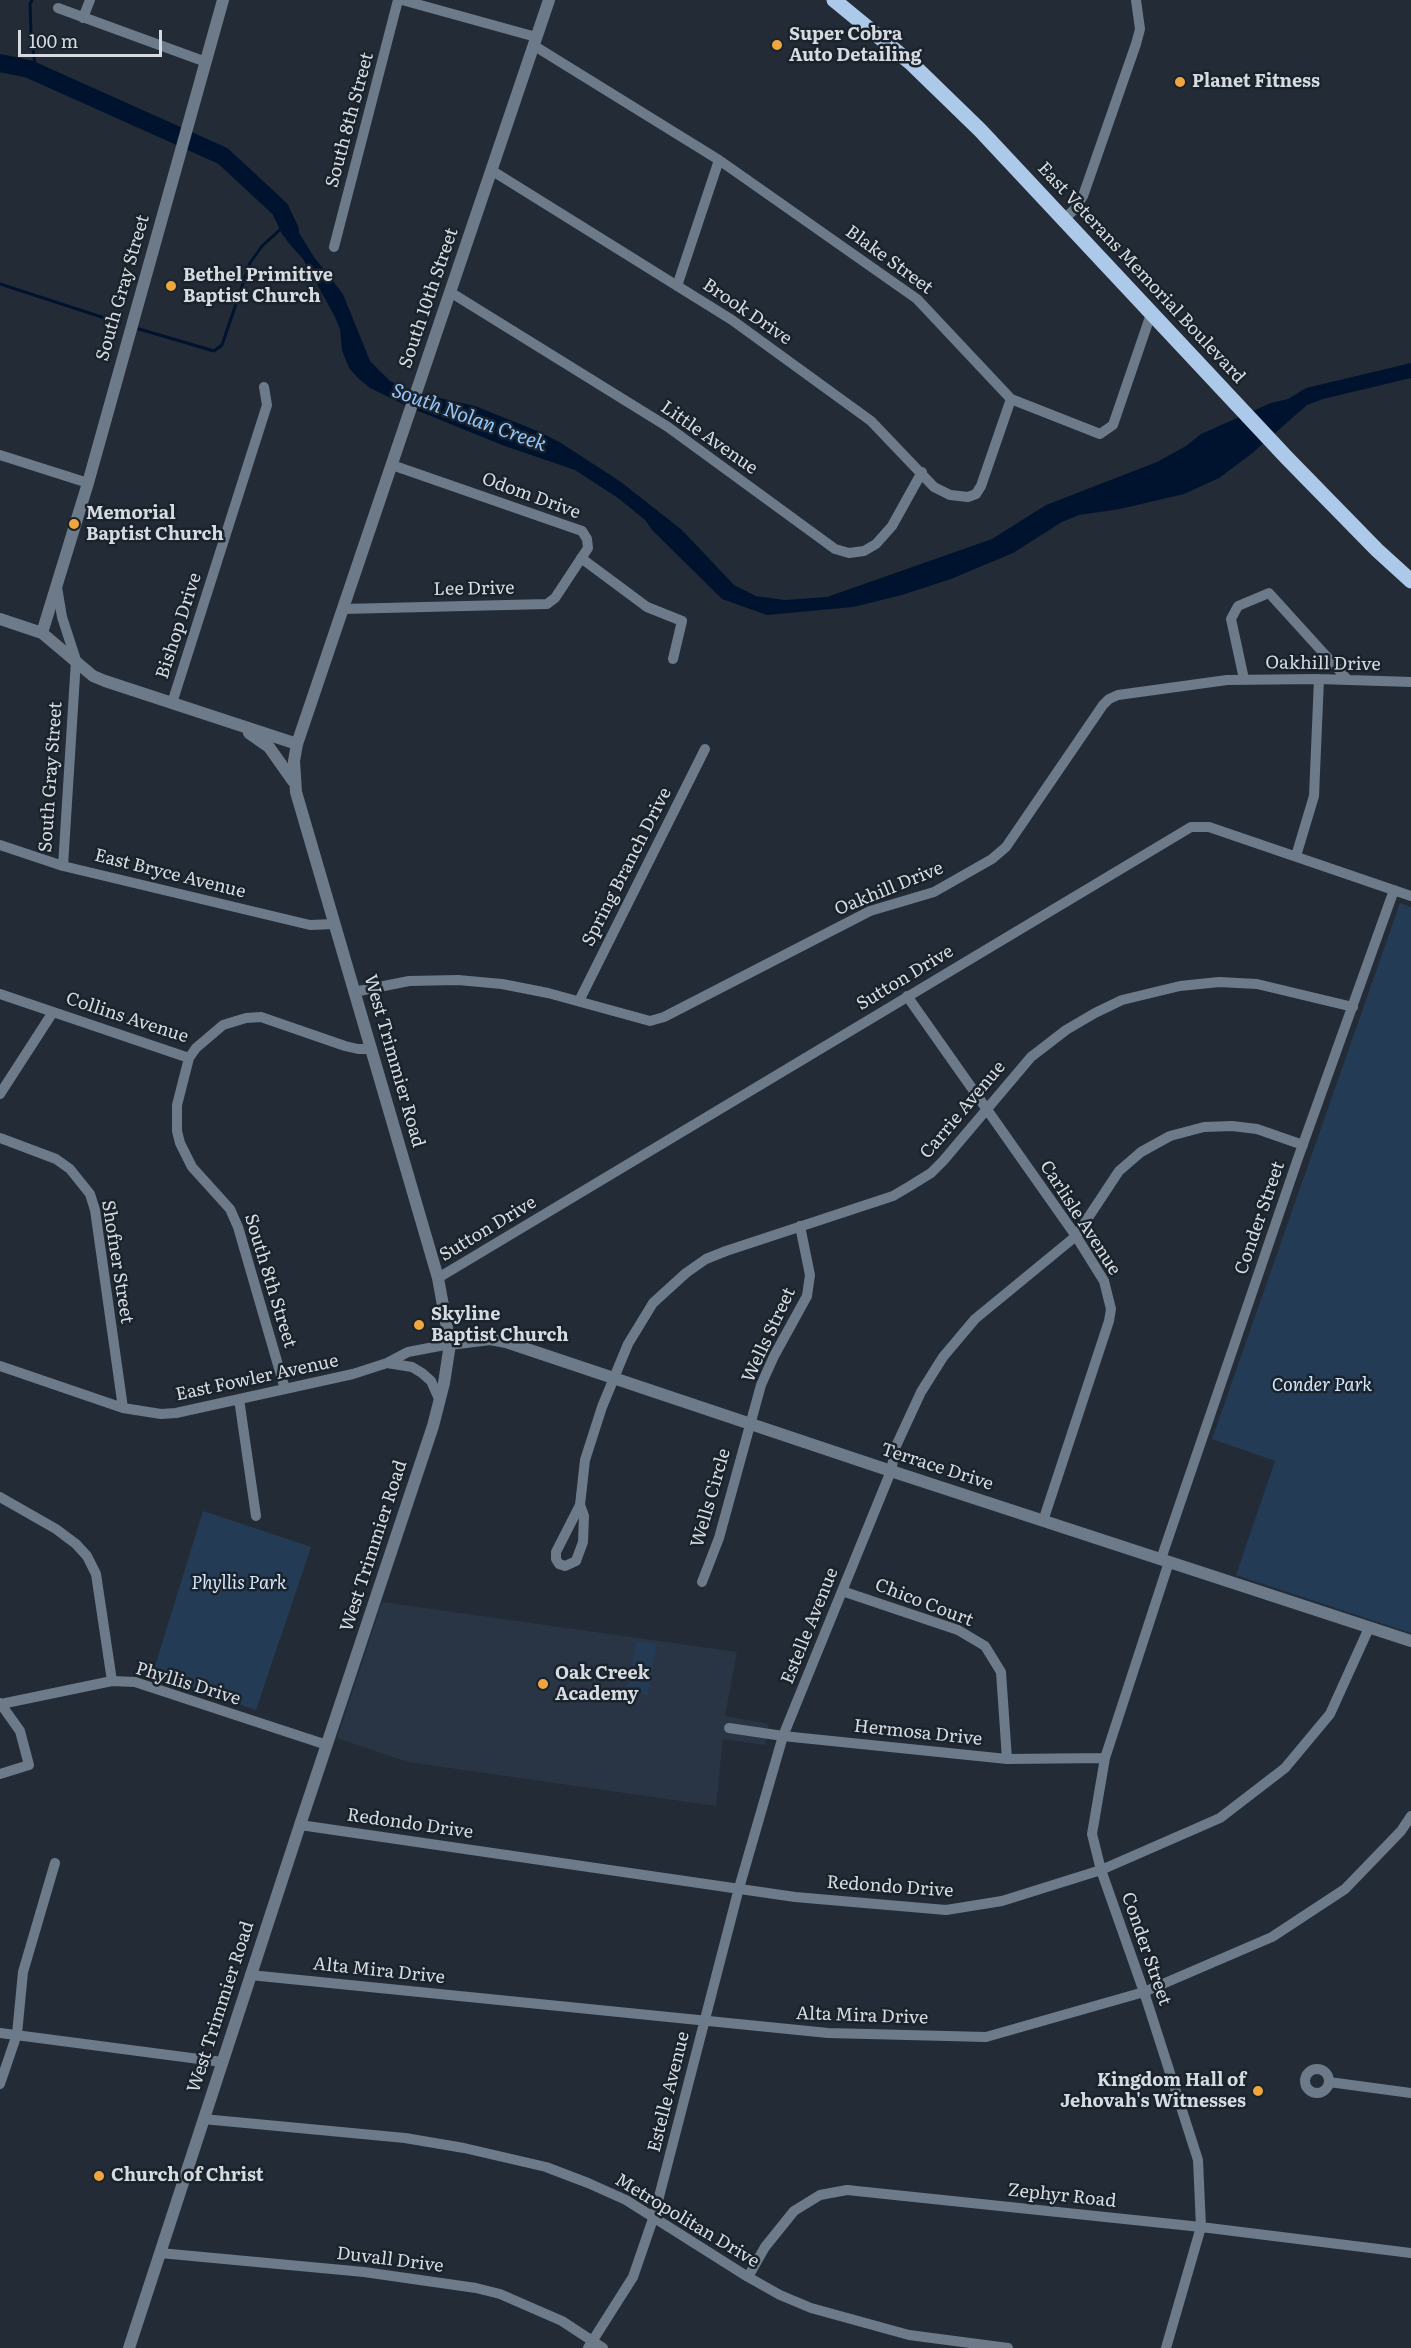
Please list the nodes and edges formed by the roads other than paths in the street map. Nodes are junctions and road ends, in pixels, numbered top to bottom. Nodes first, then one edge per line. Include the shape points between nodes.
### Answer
1 (90, 0) edge
2 (224, 0) edge
3 (400, 0) edge
4 (549, 0) edge
5 (834, 0) edge
6 (1136, 0) edge
7 (58, 8) dead end
8 (83, 18) junction
9 (535, 41) junction
10 (206, 62) junction
11 (719, 160) junction
12 (491, 170) junction
13 (1064, 219) junction
14 (334, 248) dead end
15 (677, 286) junction
16 (450, 292) junction
17 (1152, 311) junction
18 (264, 387) dead end
19 (1011, 399) junction
20 (0, 455) edge
21 (392, 465) junction
22 (922, 472) junction
23 (88, 483) junction
24 (581, 558) junction
25 (1411, 581) edge
26 (56, 586) junction
27 (343, 609) junction
28 (0, 618) edge
29 (42, 633) junction
30 (673, 659) dead end
31 (76, 660) junction
32 (1244, 679) junction
33 (1319, 679) junction
34 (1348, 680) junction
35 (1411, 682) edge
36 (172, 703) junction
37 (235, 724) junction
38 (297, 744) junction
39 (705, 749) dead end
40 (294, 782) junction
41 (0, 845) edge
42 (1296, 856) junction
43 (63, 866) junction
44 (1394, 890) junction
45 (1411, 896) edge
46 (334, 924) junction
47 (354, 992) junction
48 (0, 994) edge
49 (907, 996) junction
50 (579, 1001) junction
51 (1353, 1007) junction
52 (53, 1012) junction
53 (372, 1049) junction
54 (189, 1058) junction
55 (0, 1094) edge
56 (986, 1108) junction
57 (0, 1138) edge
58 (1303, 1145) junction
59 (800, 1226) junction
60 (1076, 1236) junction
61 (438, 1278) junction
62 (450, 1344) junction
63 (387, 1364) junction
64 (0, 1366) edge
65 (613, 1377) junction
66 (285, 1389) junction
67 (239, 1399) junction
68 (440, 1401) junction
69 (123, 1408) junction
70 (750, 1422) junction
71 (891, 1471) junction
72 (0, 1497) edge
73 (580, 1505) junction
74 (256, 1516) dead end
75 (1043, 1521) junction
76 (1165, 1560) junction
77 (702, 1582) dead end
78 (842, 1591) junction
79 (1369, 1628) junction
80 (1411, 1641) edge
81 (112, 1681) junction
82 (0, 1704) edge
83 (729, 1728) dead end
84 (783, 1736) junction
85 (327, 1746) junction
86 (1105, 1758) junction
87 (1007, 1759) junction
88 (0, 1774) edge
89 (1411, 1816) edge
90 (300, 1825) junction
91 (55, 1863) dead end
92 (1101, 1870) junction
93 (739, 1888) junction
94 (250, 1975) junction
95 (1144, 1992) junction
96 (704, 2022) junction
97 (0, 2032) edge
98 (17, 2034) junction
99 (222, 2062) junction
100 (1329, 2082) dead end
101 (0, 2084) edge
102 (1411, 2093) edge
103 (203, 2119) junction
104 (654, 2216) junction
105 (1201, 2227) junction
106 (160, 2253) junction
107 (1411, 2253) edge
108 (748, 2277) junction
109 (591, 2345) edge
110 (129, 2348) edge
111 (603, 2348) edge
112 (1008, 2348) edge
113 (1166, 2348) edge

1 - 8 street
2 - 10 street, South Gray Street
3 - 9 street, Blake Street
3 - 14 street, South 8th Street
4 - 9 street, South 10th Street
5 - 13 main road, East Veterans Memorial Boulevard via 912,64
6 - 13 street via 1140,29 1136,44 1083,196
7 - 8 street
8 - 10 street
9 - 11 street, Blake Street
9 - 12 street, South 10th Street
10 - 23 street, South Gray Street
11 - 15 street
11 - 19 street, Blake Street via 918,299
12 - 15 street, Brook Drive
12 - 16 street, South 10th Street
13 - 17 main road, East Veterans Memorial Boulevard
15 - 22 street, Brook Drive via 732,320 871,421
16 - 21 street, South 10th Street
16 - 22 street, Little Avenue via 668,427 835,549 849,553 876,544 892,526
17 - 19 street, Blake Street via 1113,425 1100,434
17 - 25 main road, East Veterans Memorial Boulevard via 1287,458
18 - 36 street, Bishop Drive via 267,405
19 - 22 street, Brook Drive via 976,494 950,495 934,487
20 - 23 street
21 - 24 street, Odom Drive via 582,531 588,548
21 - 27 street, South 10th Street
23 - 26 street, South Gray Street
24 - 27 street, Lee Drive via 547,604
24 - 30 street via 647,607 682,621
26 - 29 street, South Gray Street
26 - 31 street, South Gray Street
27 - 38 street, South 10th Street
28 - 29 street
29 - 31 street
31 - 36 street via 93,676
31 - 43 street, South Gray Street
32 - 33 street, Oakhill Drive
32 - 34 street via 1231,619 1239,606 1269,593
32 - 50 street, Oakhill Drive via 1109,699 1006,847 934,892 870,911 664,1017 650,1021
33 - 34 street, Oakhill Drive
33 - 42 street via 1314,796
34 - 35 street, Oakhill Drive
36 - 37 street
37 - 38 street
37 - 40 street via 269,747
38 - 40 street, West Trimmier Road
39 - 50 street, Spring Branch Drive
40 - 46 street, West Trimmier Road
41 - 43 street, East Bryce Avenue
42 - 44 street, Sutton Drive
42 - 49 street, Sutton Drive via 1209,826 1191,827
43 - 46 street, East Bryce Avenue via 310,925
44 - 45 street, Sutton Drive
44 - 51 street, Conder Street
46 - 47 street, West Trimmier Road
47 - 50 street, Oakhill Drive via 410,981 454,980 502,984
47 - 53 street, West Trimmier Road
48 - 52 street, Collins Avenue
49 - 56 street, Carlisle Avenue
49 - 61 street, Sutton Drive
51 - 56 street, Carrie Avenue via 1257,984 1219,982 1152,991 1095,1013 1047,1043 1025,1062
51 - 58 street, Conder Street
52 - 54 street, Collins Avenue
52 - 55 street
53 - 54 street, Collins Avenue via 345,1046 261,1017 223,1025
53 - 61 street, West Trimmier Road
54 - 66 street, South 8th Street via 177,1105 180,1143 192,1167 230,1209 238,1227
56 - 59 street, Carrie Avenue via 931,1173 893,1196
56 - 60 street, Carlisle Avenue
57 - 69 street, Shofner Street via 56,1159 75,1174 90,1194
58 - 60 street, Estelle Avenue via 1257,1129 1232,1126 1204,1127 1170,1136 1141,1152 1119,1171
58 - 76 street, Conder Street
59 - 65 street, Carrie Avenue via 706,1259 686,1273 640,1320
59 - 70 street, Wells Street via 810,1275 807,1296 774,1356
60 - 71 street, Estelle Avenue via 975,1319 944,1357 908,1417
60 - 75 street, Carlisle Avenue via 1104,1281 1112,1309
61 - 62 street, West Trimmier Road
62 - 63 street, East Fowler Avenue via 408,1352
62 - 65 street, Terrace Drive via 490,1339 506,1342
62 - 68 street, West Trimmier Road
63 - 66 street, East Fowler Avenue
63 - 68 street via 412,1367 422,1373
64 - 69 street, East Fowler Avenue
65 - 70 street, Terrace Drive
65 - 73 street, Carrie Avenue via 585,1460
66 - 67 street, East Fowler Avenue
67 - 69 street, East Fowler Avenue via 176,1413
67 - 74 street
68 - 85 street, West Trimmier Road
70 - 71 street, Terrace Drive
70 - 77 street, Wells Circle via 719,1538
71 - 75 street, Terrace Drive
71 - 78 street, Estelle Avenue
72 - 81 street via 56,1529 87,1556 96,1574
73 - 73 street via 584,1516 583,1542 576,1561 566,1566 559,1564 556,1552
75 - 76 street, Terrace Drive
76 - 79 street, Terrace Drive
76 - 86 street, Conder Street
78 - 84 street, Estelle Avenue
78 - 87 street, Chico Court via 958,1630 985,1646 1001,1672
79 - 80 street, Terrace Drive
79 - 92 street, Redondo Drive via 1330,1714 1285,1768 1220,1818
81 - 82 street, Phyllis Drive
81 - 85 street, Phyllis Drive via 135,1683
82 - 88 street via 20,1731 29,1765
83 - 84 street, Hermosa Drive
84 - 87 street, Hermosa Drive
84 - 93 street, Estelle Avenue
85 - 90 street, West Trimmier Road
86 - 87 street, Hermosa Drive
86 - 92 street, Conder Street via 1092,1834
89 - 95 street, Alta Mira Drive via 1345,1889 1272,1937
90 - 93 street, Redondo Drive
90 - 94 street, West Trimmier Road
91 - 98 street via 23,1972
92 - 93 street, Redondo Drive via 1002,1901 946,1910 795,1897
92 - 95 street, Conder Street
93 - 96 street, Estelle Avenue
94 - 96 street, Alta Mira Drive
94 - 99 street, West Trimmier Road
95 - 96 street, Alta Mira Drive via 986,2037 828,2033
95 - 105 street, Conder Street via 1198,2160
96 - 104 street, Estelle Avenue
97 - 98 street
98 - 99 street
98 - 101 street
99 - 103 street, West Trimmier Road
100 - 102 street
103 - 104 street, Metropolitan Drive via 405,2138 464,2148 588,2182
103 - 106 street, West Trimmier Road
104 - 108 street, Metropolitan Drive
104 - 109 street, Estelle Avenue via 633,2277
105 - 107 street, Zephyr Road
105 - 108 street, Zephyr Road via 847,2190 820,2195 794,2211 765,2247
105 - 113 street, Conder Street
106 - 109 street, Duvall Drive via 459,2285 523,2303 562,2321
106 - 110 street, West Trimmier Road
108 - 112 street, Metropolitan Drive via 790,2299 855,2322 909,2335
109 - 111 street, Duvall Drive

